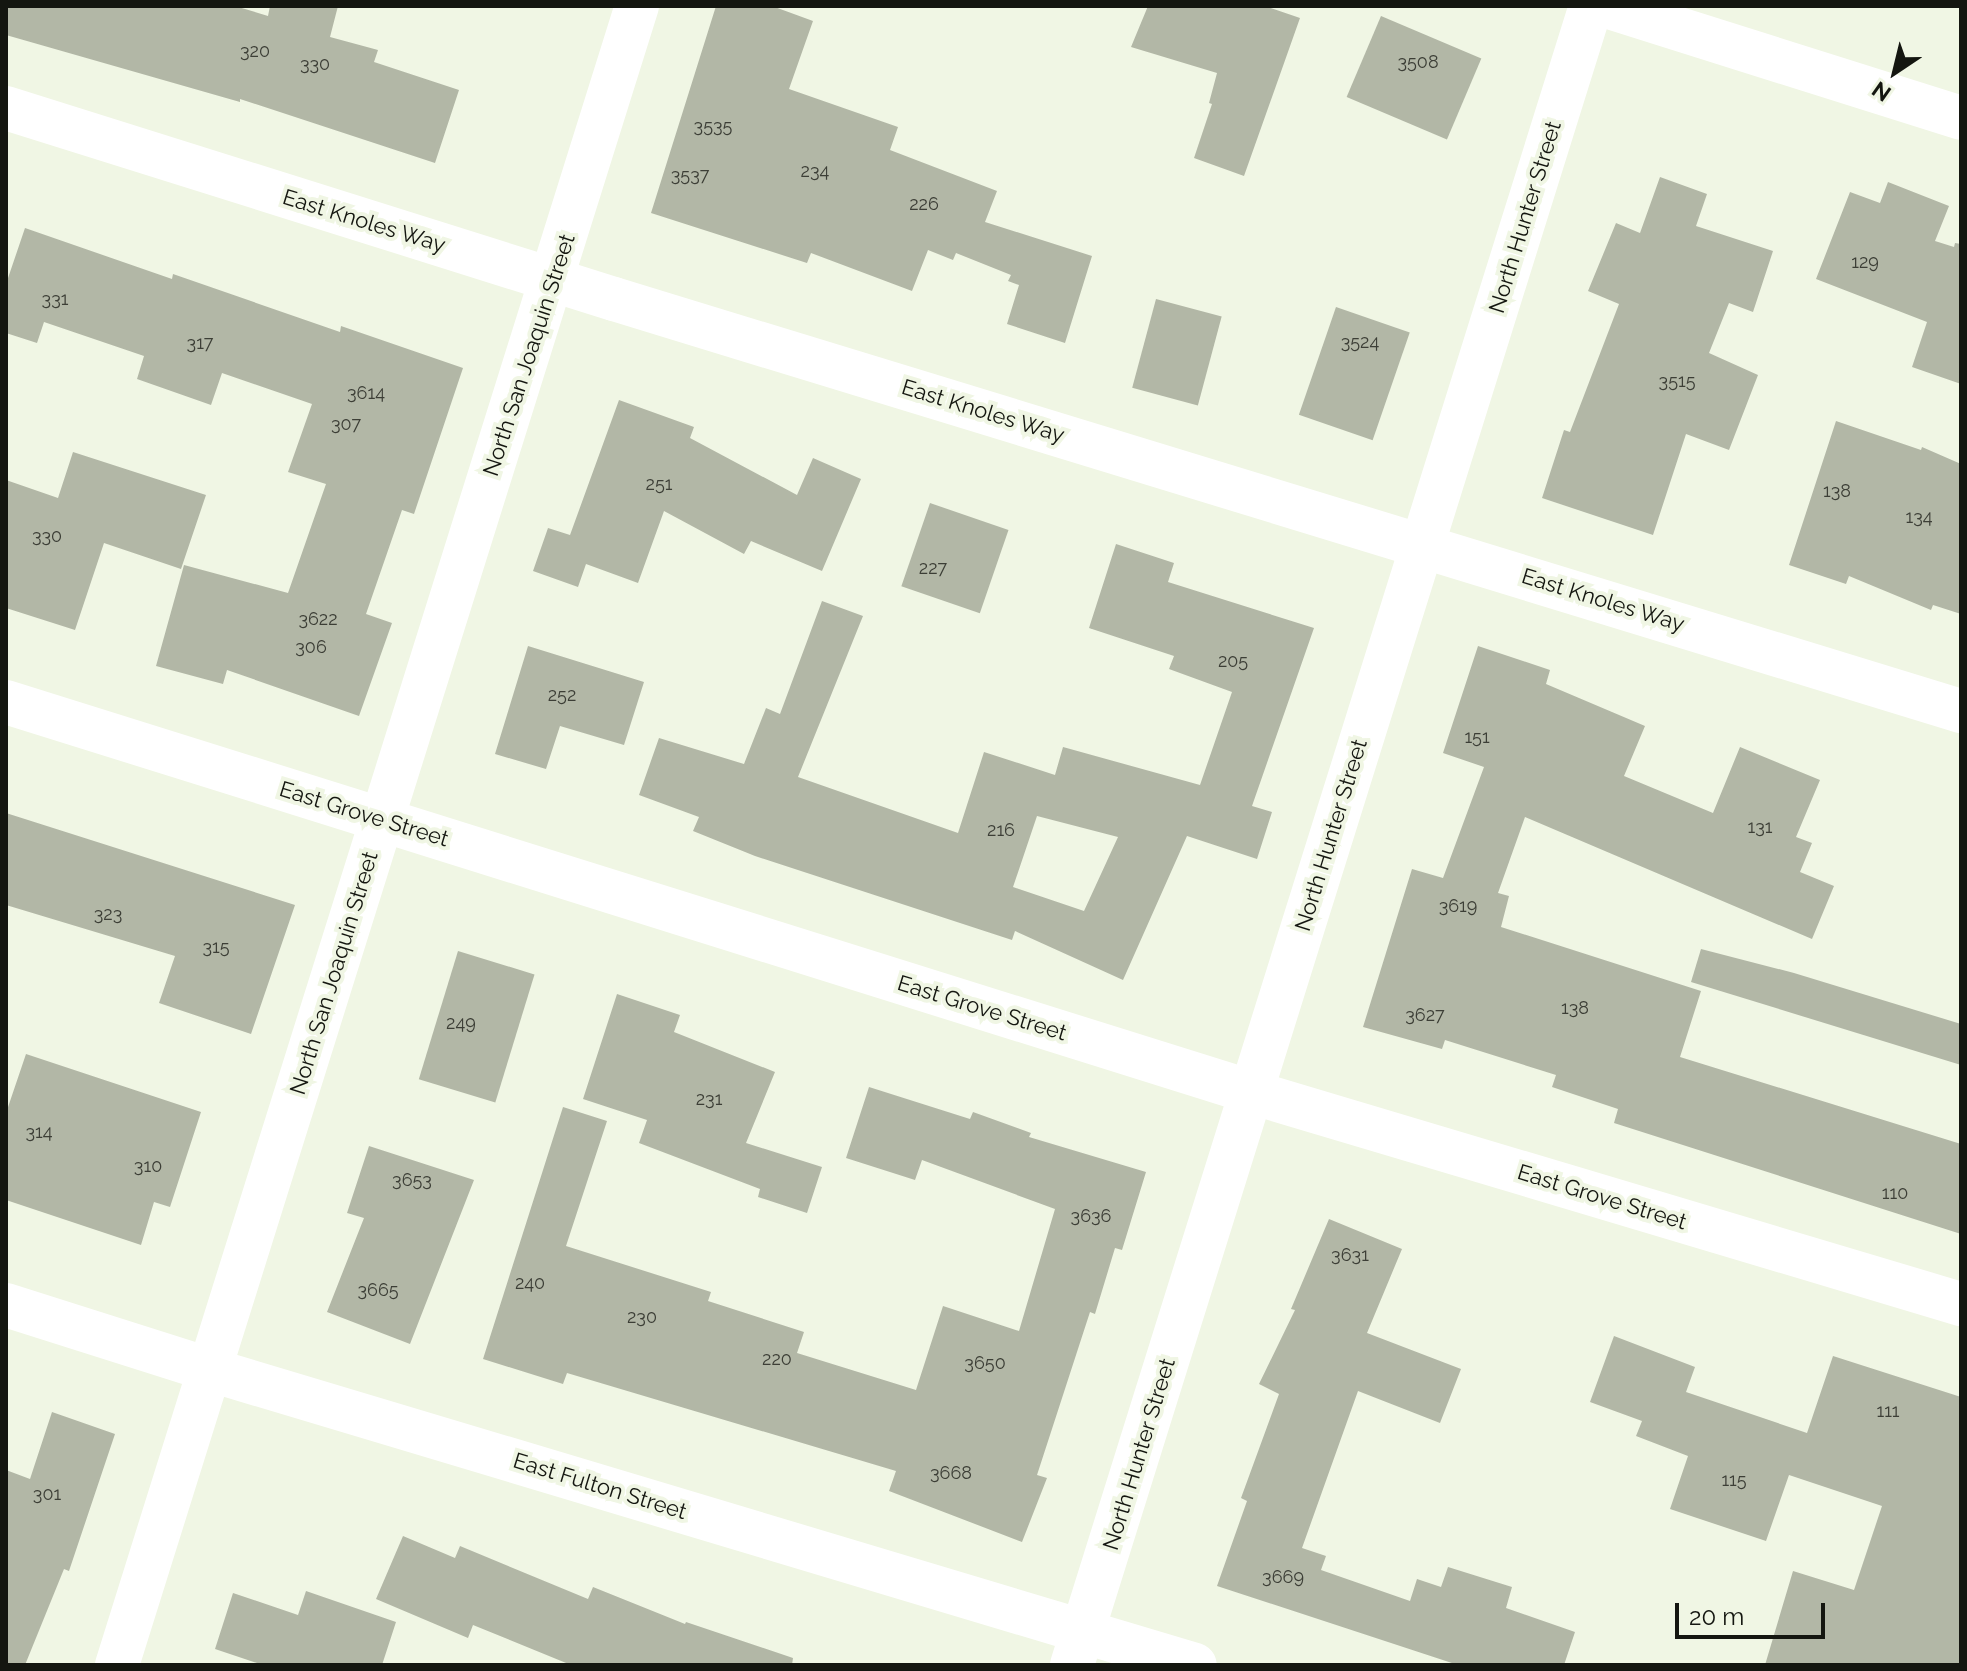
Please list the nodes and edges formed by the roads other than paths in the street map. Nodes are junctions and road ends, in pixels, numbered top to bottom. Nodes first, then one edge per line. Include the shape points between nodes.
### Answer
1 (637, 6) edge
2 (1591, 6) edge
3 (1606, 6) edge
4 (6, 108) edge
5 (1961, 118) edge
6 (554, 280) junction
7 (1422, 545) junction
8 (6, 702) edge
9 (1961, 711) edge
10 (382, 820) junction
11 (1251, 1092) junction
12 (1961, 1304) edge
13 (6, 1305) edge
14 (211, 1370) junction
15 (1078, 1648) edge
16 (117, 1665) edge
17 (1195, 1665) edge

1 - 6 street, North San Joaquin Street
2 - 7 street, North Hunter Street
3 - 5 street
4 - 6 street, East Knoles Way
6 - 7 street, East Knoles Way
6 - 10 street, North San Joaquin Street
7 - 9 street, East Knoles Way
7 - 11 street, North Hunter Street
8 - 10 street, East Grove Street
10 - 11 street, East Grove Street
10 - 14 street, North San Joaquin Street
11 - 12 street, East Grove Street
11 - 15 street, North Hunter Street
13 - 14 street, East Fulton Street
14 - 15 street, East Fulton Street
14 - 16 street, North San Joaquin Street
15 - 17 street, East Fulton Street

